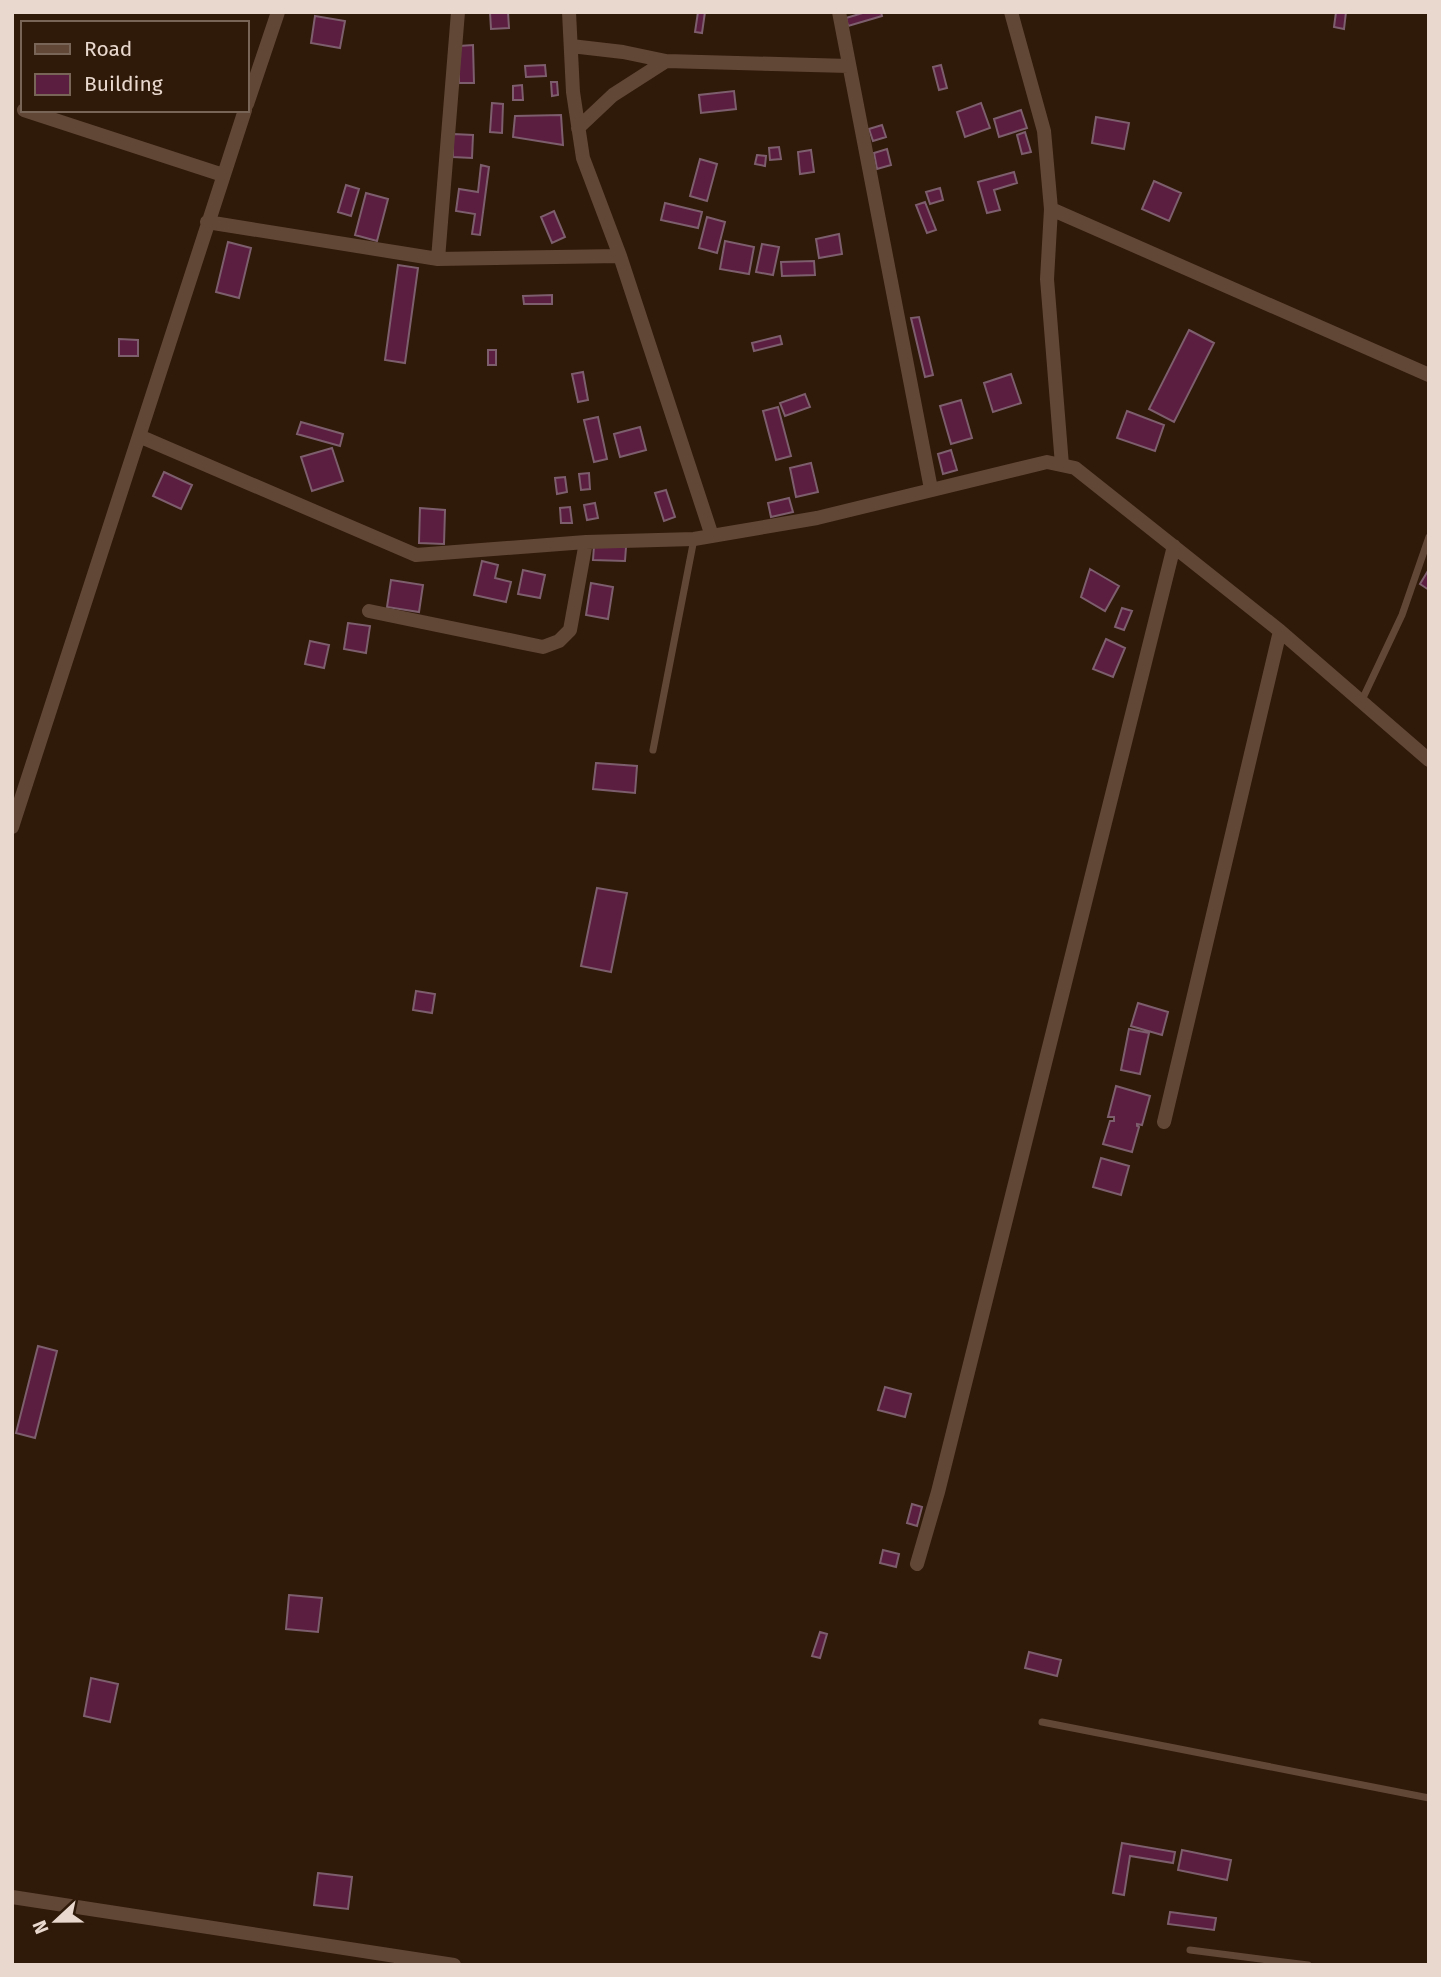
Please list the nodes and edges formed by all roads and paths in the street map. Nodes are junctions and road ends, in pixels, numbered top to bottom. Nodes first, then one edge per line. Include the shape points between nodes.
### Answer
1 (278, 12) edge
2 (458, 12) edge
3 (569, 12) edge
4 (839, 12) edge
5 (1012, 12) edge
6 (571, 46) junction
7 (666, 61) junction
8 (849, 66) junction
9 (248, 101) edge
10 (29, 112) edge
11 (244, 112) edge
12 (578, 128) junction
13 (223, 175) junction
14 (1051, 209) junction
15 (207, 222) junction
16 (621, 256) junction
17 (438, 259) junction
18 (1429, 375) edge
19 (139, 436) junction
20 (1062, 465) junction
21 (931, 489) junction
22 (712, 536) junction
23 (1429, 537) edge
24 (694, 539) junction
25 (586, 542) junction
26 (1174, 546) junction
27 (369, 611) dead end
28 (1280, 631) junction
29 (1362, 700) junction
30 (653, 750) dead end
31 (1429, 760) edge
32 (12, 827) edge
33 (1164, 1122) dead end
34 (917, 1564) dead end
35 (1042, 1721) dead end
36 (1429, 1798) edge
37 (12, 1897) edge
38 (1190, 1950) dead end
39 (454, 1965) edge
40 (1308, 1965) edge

1 - 9 street
2 - 17 street
3 - 6 street
4 - 8 street
5 - 14 street via 1044,131
6 - 7 street
6 - 12 street
7 - 8 street
7 - 12 street via 613,95
8 - 21 street
10 - 13 street
11 - 13 street
12 - 16 street via 583,158
13 - 15 street
14 - 18 street
14 - 20 street via 1047,279
15 - 17 street
15 - 19 street
16 - 17 street
16 - 22 street
19 - 25 street via 416,555
19 - 32 street
20 - 21 street via 1047,462
20 - 26 street via 1074,468
21 - 22 street via 817,518
22 - 24 street
23 - 29 lane via 1402,615
24 - 25 street
24 - 30 lane
25 - 27 street via 570,630 543,647
26 - 28 street
26 - 34 street
28 - 29 street
28 - 33 street
29 - 31 street
35 - 36 lane
37 - 39 street
38 - 40 lane

